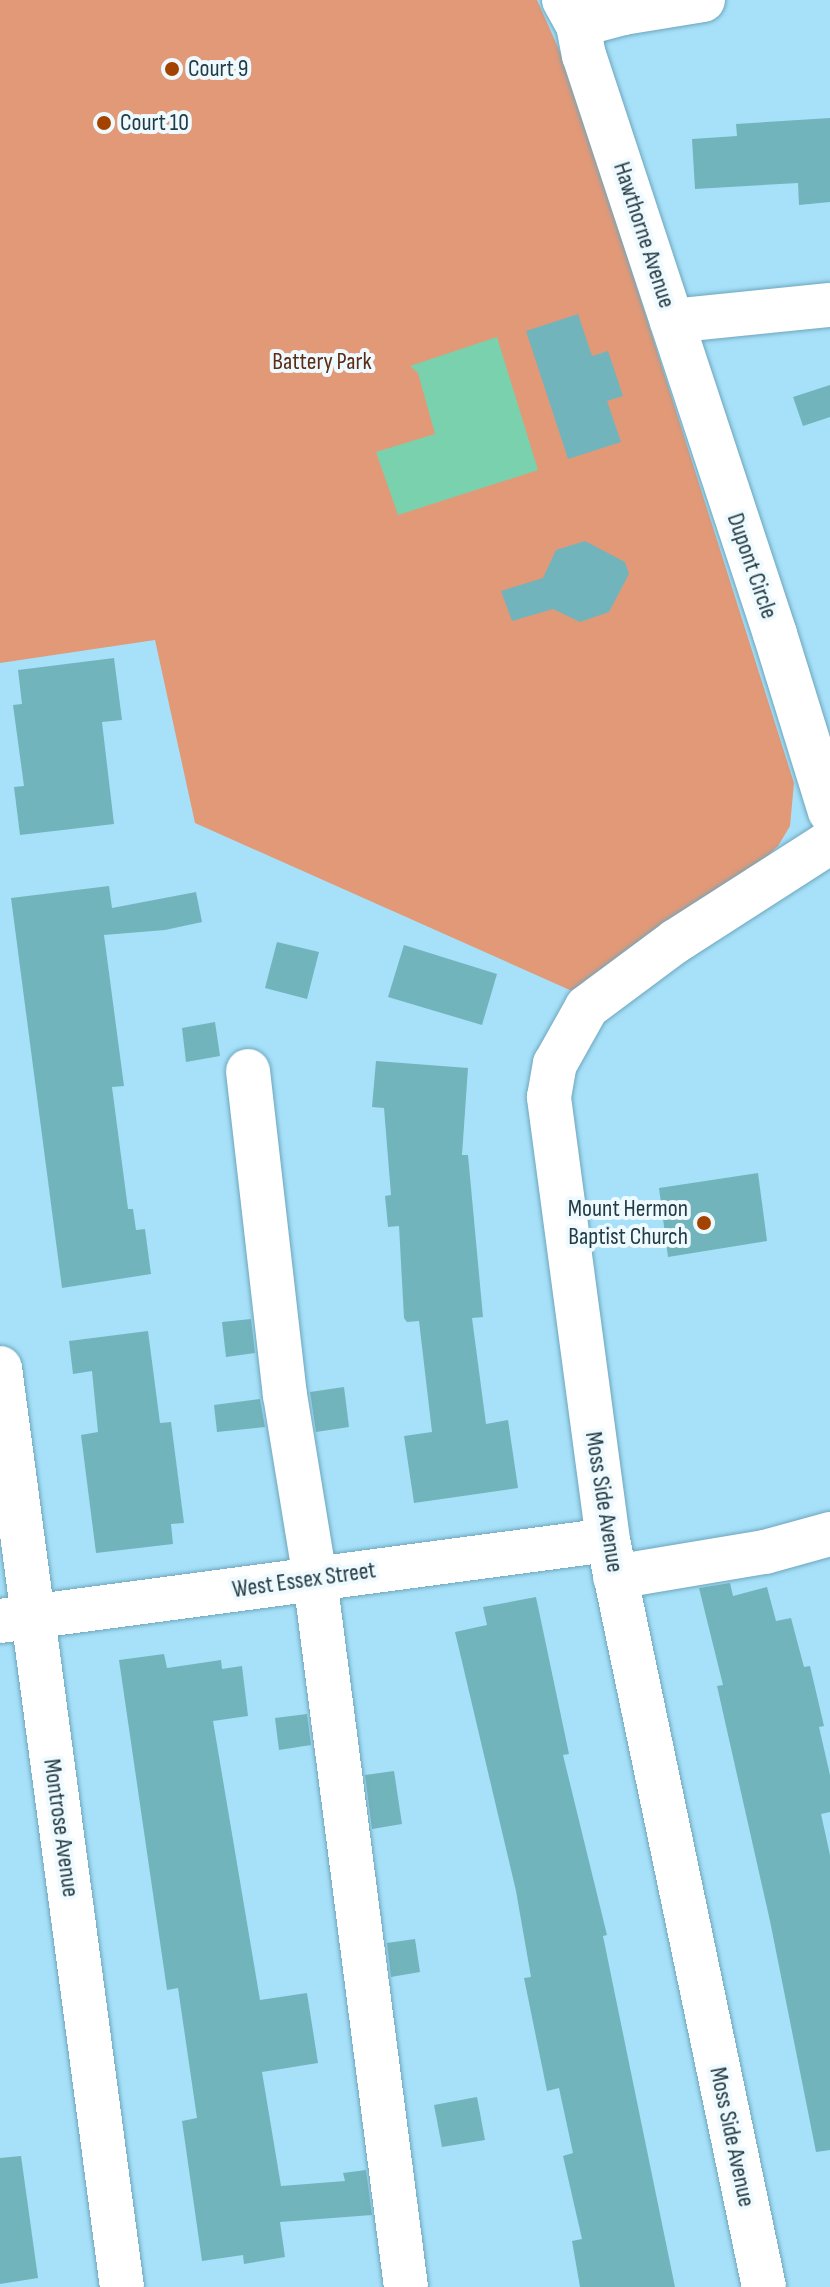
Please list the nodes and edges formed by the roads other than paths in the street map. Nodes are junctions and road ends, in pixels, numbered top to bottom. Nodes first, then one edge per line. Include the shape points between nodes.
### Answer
1 (703, 0) edge
2 (571, 13) edge
3 (830, 305) edge
4 (672, 321) junction
5 (830, 812) edge
6 (830, 842) edge
7 (248, 1071) dead end
8 (0, 1368) edge
9 (830, 1534) edge
10 (612, 1558) junction
11 (315, 1579) junction
12 (16, 1619) edge
13 (122, 2287) edge
14 (406, 2287) edge
15 (764, 2287) edge

1 - 2 street
2 - 4 street, Hawthorne Avenue
3 - 4 street, Hawthorne Avenue
4 - 5 street, Dupont Circle
6 - 10 street, Moss Side Avenue via 676,941 587,1007 555,1064 549,1097
7 - 11 street via 285,1395
8 - 12 street, Montrose Avenue
9 - 10 street, West Essex Street via 765,1552
10 - 11 street, West Essex Street
10 - 15 street, Moss Side Avenue
11 - 12 street, West Essex Street
11 - 14 street
12 - 13 street, Montrose Avenue

